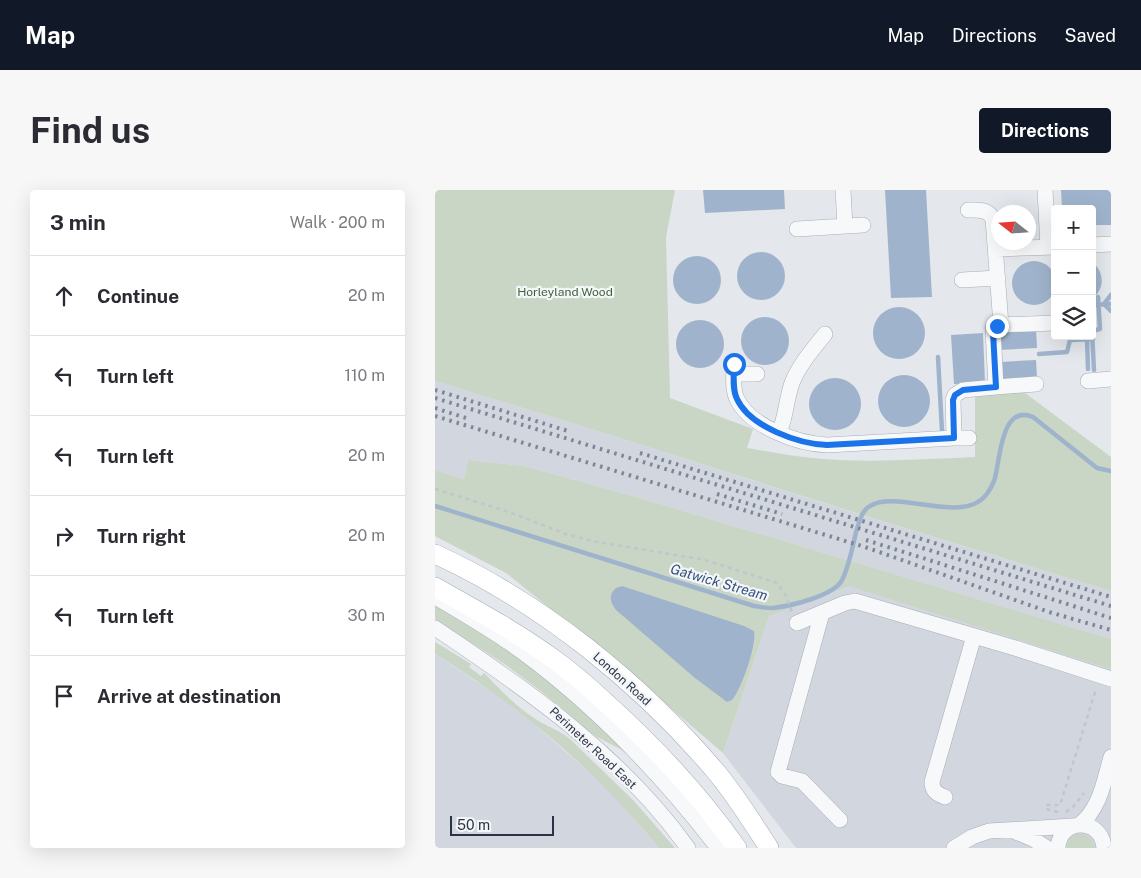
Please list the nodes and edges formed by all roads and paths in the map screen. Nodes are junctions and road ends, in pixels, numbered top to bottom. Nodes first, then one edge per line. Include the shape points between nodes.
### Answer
1 (843, 190) edge
2 (1045, 190) edge
3 (969, 210) dead end
4 (991, 216) edge
5 (863, 225) dead end
6 (845, 226) junction
7 (797, 229) dead end
8 (1111, 244) edge
9 (1096, 245) edge
10 (1051, 247) edge
11 (1036, 248) edge
12 (996, 250) edge
13 (998, 278) junction
14 (962, 280) dead end
15 (1051, 323) edge
16 (1001, 325) junction
17 (825, 334) dead end
18 (757, 374) dead end
19 (1111, 379) edge
20 (1088, 381) dead end
21 (1036, 384) dead end
22 (996, 387) junction
23 (779, 433) junction
24 (435, 489) edge
25 (435, 554) edge
26 (435, 587) edge
27 (435, 597) edge
28 (822, 613) junction
29 (795, 618) joint
30 (435, 628) edge
31 (975, 636) junction
32 (1105, 677) edge
33 (1111, 757) edge
34 (1101, 789) junction
35 (945, 797) dead end
36 (840, 820) dead end
37 (1076, 825) junction
38 (1008, 830) junction
39 (1103, 839) edge
40 (688, 848) edge
41 (718, 848) edge
42 (737, 848) edge
43 (769, 848) edge
44 (954, 848) edge
45 (1047, 848) edge
46 (1058, 848) edge

1 - 6 street
2 - 10 street
3 - 4 street via 983,210
5 - 6 street
6 - 7 street
8 - 9 street
10 - 11 street
12 - 13 street
13 - 14 street
13 - 16 street
15 - 16 street
16 - 22 street via 993,332
17 - 23 street via 794,378
18 - 23 street via 734,369 735,393 741,405
19 - 20 street
21 - 22 street
22 - 23 street via 963,390 955,395 953,400 961,438 827,445
24 - 29 path via 592,541 705,560 777,583
25 - 43 main road, London Road via 510,593 559,626 619,675 718,774
26 - 42 main road via 505,626 569,671 623,718 677,773
27 - 41 street via 520,650 581,698 649,765
28 - 29 street
28 - 31 street via 855,601
28 - 36 street via 778,772 802,781
30 - 40 street, Perimeter Road East via 519,684 569,723 622,772
31 - 32 street
31 - 35 street via 932,782 937,793
32 - 34 path via 1061,805 1047,805 1045,808 1065,814 1081,798 1091,778
33 - 34 street
34 - 37 street via 1090,815
34 - 39 street via 1096,818
37 - 38 street
37 - 39 street via 1089,826
37 - 46 street via 1063,834
38 - 44 street via 978,835
38 - 45 street via 1028,836

